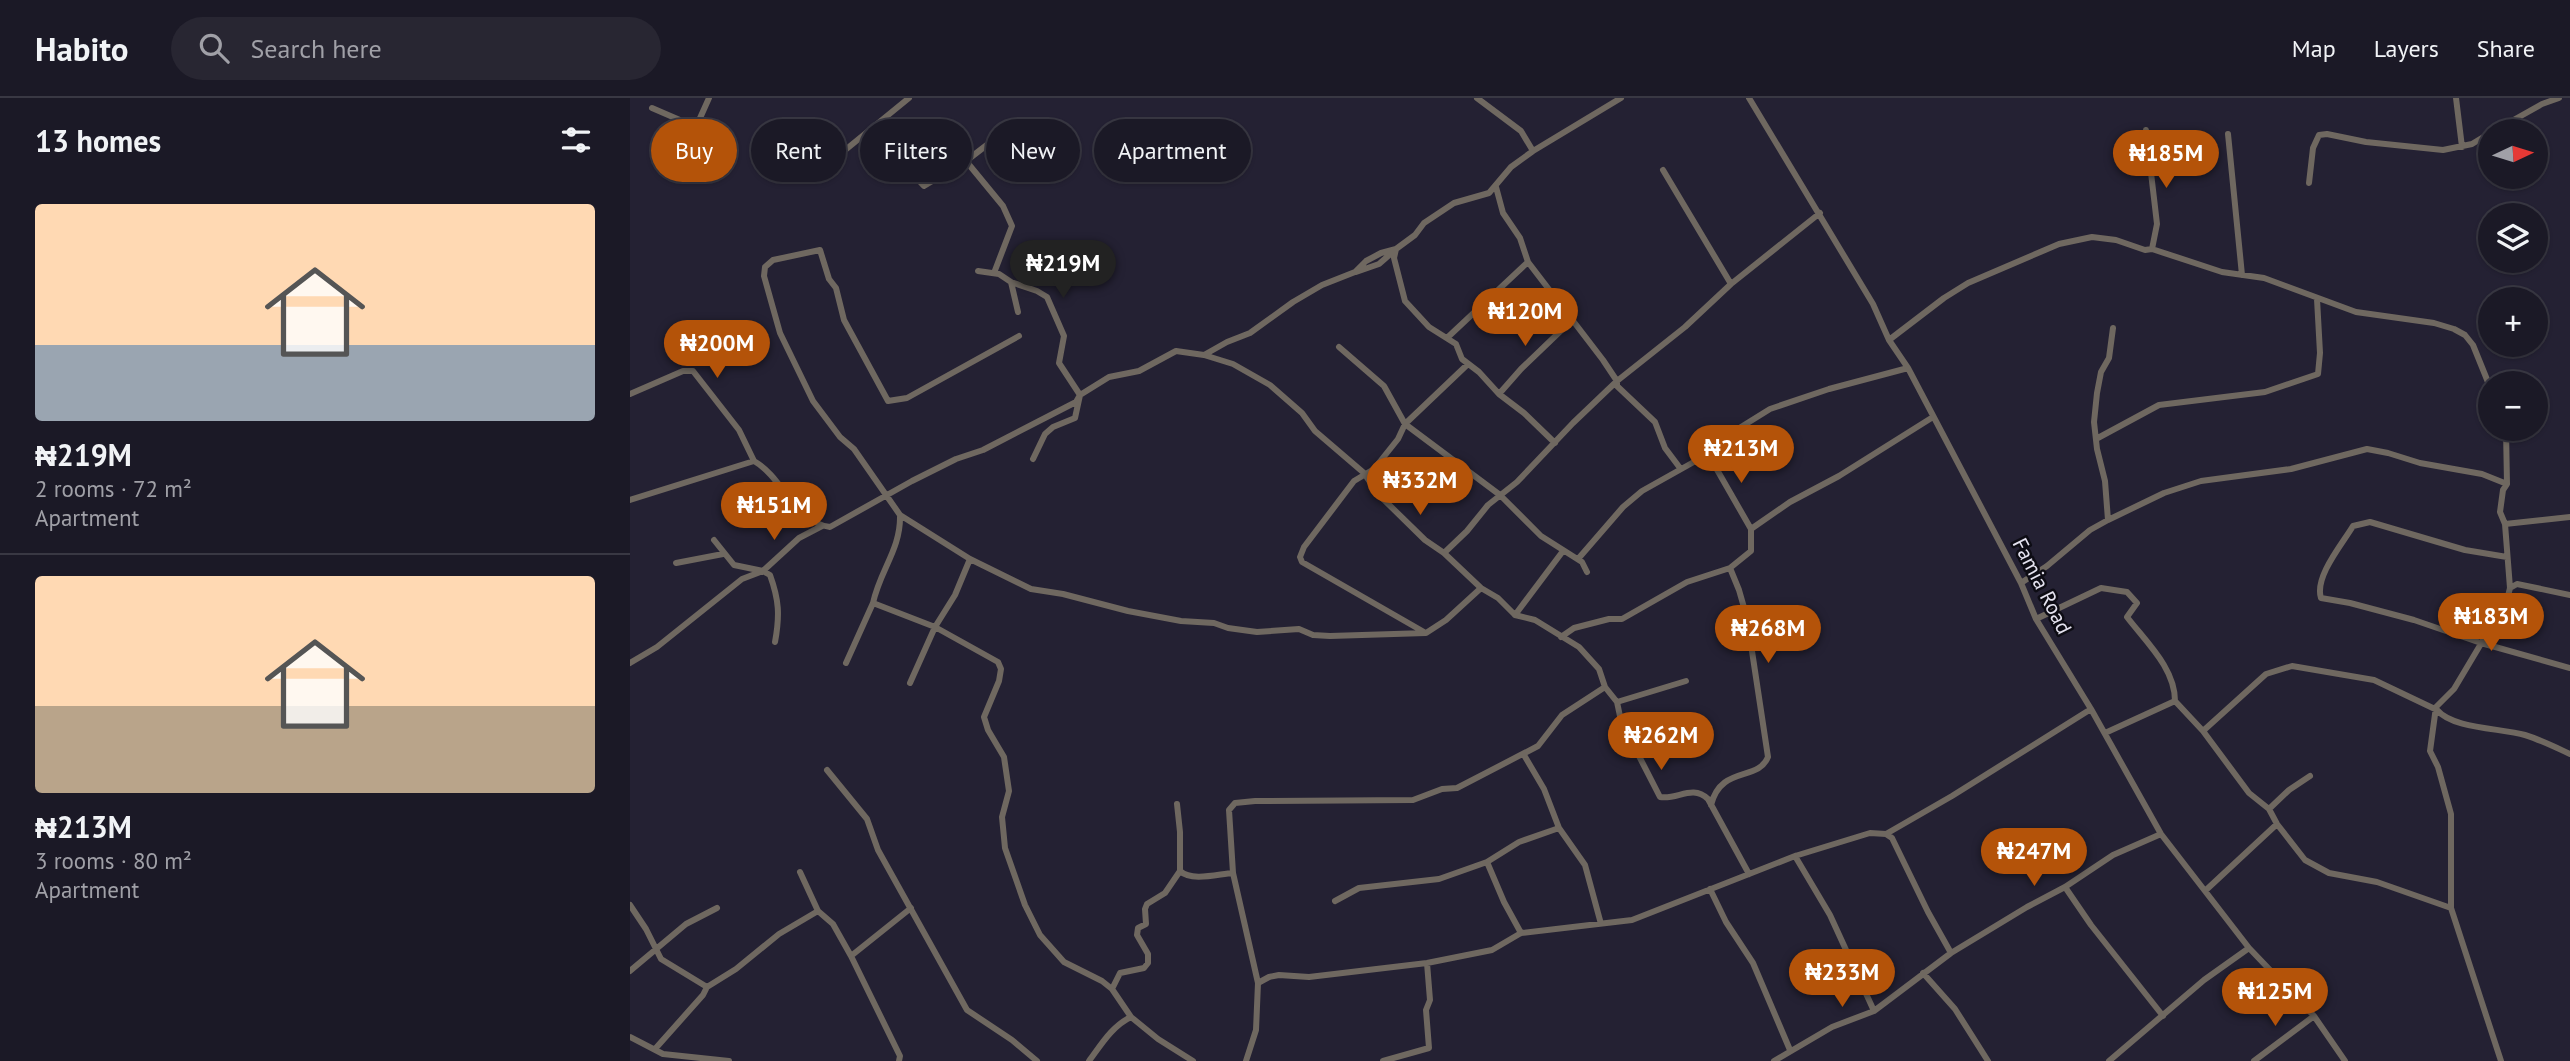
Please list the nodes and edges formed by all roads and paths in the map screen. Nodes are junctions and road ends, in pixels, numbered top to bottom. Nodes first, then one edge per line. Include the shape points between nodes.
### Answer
1 (709, 98) edge
2 (909, 98) edge
3 (1477, 98) edge
4 (1620, 98) edge
5 (1749, 98) edge
6 (2456, 98) edge
7 (2559, 98) edge
8 (652, 108) dead end
9 (884, 119) edge
10 (2515, 119) edge
11 (2146, 130) dead end
12 (2228, 134) dead end
13 (860, 139) edge
14 (2478, 139) edge
15 (986, 146) edge
16 (2462, 147) junction
17 (846, 149) edge
18 (1533, 151) junction
19 (972, 156) edge
20 (972, 168) edge
21 (1663, 170) dead end
22 (2309, 183) dead end
23 (1496, 187) junction
24 (1820, 213) junction
25 (1396, 249) junction
26 (2152, 249) junction
27 (1528, 262) junction
28 (978, 271) dead end
29 (994, 273) junction
30 (2242, 275) junction
31 (1011, 282) junction
32 (1731, 284) junction
33 (2318, 299) junction
34 (1018, 312) dead end
35 (1571, 321) junction
36 (2113, 328) dead end
37 (1019, 336) dead end
38 (1448, 337) junction
39 (1889, 340) junction
40 (1339, 347) dead end
41 (1204, 355) junction
42 (1468, 363) junction
43 (1908, 368) junction
44 (2484, 371) edge
45 (1617, 381) junction
46 (630, 394) edge
47 (1499, 394) junction
48 (1080, 395) junction
49 (1933, 417) junction
50 (1405, 424) junction
51 (2096, 439) junction
52 (2506, 441) edge
53 (1555, 443) junction
54 (1708, 454) junction
55 (1033, 459) dead end
56 (754, 461) junction
57 (1680, 468) junction
58 (1364, 473) junction
59 (2507, 484) junction
60 (887, 495) junction
61 (1500, 495) junction
62 (630, 500) edge
63 (900, 515) junction
64 (2570, 517) edge
65 (2108, 520) junction
66 (2505, 524) junction
67 (830, 527) junction
68 (1751, 529) junction
69 (714, 540) dead end
70 (1563, 551) junction
71 (1444, 553) junction
72 (723, 554) junction
73 (2507, 556) junction
74 (970, 559) junction
75 (1578, 559) junction
76 (676, 563) dead end
77 (1730, 568) junction
78 (763, 571) junction
79 (1587, 572) dead end
80 (2021, 583) junction
81 (2510, 587) junction
82 (1481, 588) junction
83 (2570, 595) edge
84 (873, 603) junction
85 (1515, 615) junction
86 (2036, 619) junction
87 (935, 627) junction
88 (1426, 633) junction
89 (1561, 637) junction
90 (775, 642) dead end
91 (2481, 643) junction
92 (630, 663) edge
93 (846, 663) dead end
94 (2570, 668) edge
95 (1686, 681) dead end
96 (910, 683) dead end
97 (1605, 687) junction
98 (2175, 701) junction
99 (1617, 702) junction
100 (2091, 709) junction
101 (2438, 710) junction
102 (2203, 731) junction
103 (2105, 733) junction
104 (2570, 754) edge
105 (1524, 755) junction
106 (827, 770) dead end
107 (2310, 776) dead end
108 (1177, 804) dead end
109 (1711, 805) junction
110 (2269, 809) junction
111 (2277, 824) junction
112 (1559, 828) junction
113 (1886, 834) junction
114 (2161, 834) junction
115 (1795, 856) junction
116 (1486, 862) junction
117 (1180, 871) junction
118 (800, 872) dead end
119 (1233, 873) junction
120 (1749, 874) junction
121 (2065, 887) junction
122 (1710, 890) junction
123 (2206, 890) junction
124 (1335, 901) dead end
125 (630, 905) edge
126 (718, 908) dead end
127 (911, 908) junction
128 (2451, 908) junction
129 (818, 911) junction
130 (1601, 924) junction
131 (1521, 933) junction
132 (2249, 948) junction
133 (656, 950) junction
134 (1951, 953) junction
135 (851, 956) junction
136 (1427, 963) junction
137 (630, 971) edge
138 (1923, 973) junction
139 (1258, 983) junction
140 (707, 987) junction
141 (1112, 989) junction
142 (1874, 1011) junction
143 (2163, 1016) junction
144 (2314, 1016) junction
145 (1131, 1017) junction
146 (630, 1037) edge
147 (655, 1049) junction
148 (1790, 1050) junction
149 (663, 1054) junction
150 (902, 1060) edge
151 (1188, 1060) edge
152 (659, 1061) edge
153 (729, 1061) edge
154 (1037, 1061) edge
155 (1089, 1061) edge
156 (1246, 1061) edge
157 (1383, 1061) edge
158 (1774, 1061) edge
159 (1988, 1061) edge
160 (2109, 1061) edge
161 (2254, 1061) edge
162 (2345, 1061) edge
163 (2501, 1061) edge

1 - 8 street via 696,127
2 - 9 street
3 - 18 street via 1521,131
4 - 18 street
5 - 24 street, Famia Road
6 - 16 street
7 - 10 street
11 - 26 street via 2157,224
12 - 30 street
13 - 17 street
14 - 16 street
15 - 19 street
16 - 22 street via 2443,150 2319,135
18 - 23 street via 1511,167
20 - 29 street via 1013,226
21 - 32 street
23 - 25 street via 1477,198 1454,203
23 - 27 street via 1503,213 1520,238
24 - 32 street
24 - 39 street, Famia Road
25 - 38 street via 1394,258 1405,300 1429,327
25 - 41 street via 1379,264 1331,280 1251,333
26 - 30 street
26 - 39 street via 2092,237 2059,244 1968,283
27 - 35 street
27 - 38 street
28 - 29 street
29 - 31 street
30 - 33 street via 2264,278
31 - 34 street
31 - 48 street via 1037,291 1049,302 1064,336 1059,363
32 - 45 street
33 - 44 street via 2371,315 2454,329 2473,345
33 - 51 street via 2318,374 2265,392 2159,405
35 - 45 street
35 - 47 street
36 - 51 street via 2097,393
37 - 60 street via 907,398 888,401 844,320 820,250 773,260 765,267 780,333 813,401
38 - 42 street
39 - 43 street, Famia Road
40 - 50 street via 1384,386
41 - 48 street via 1177,351 1139,371 1102,380
41 - 58 street via 1233,364 1270,385
42 - 47 street
42 - 50 street
43 - 49 street, Famia Road
43 - 54 street via 1770,409
45 - 53 street
45 - 57 street via 1626,396 1655,422
46 - 56 street via 693,371 739,430
47 - 53 street
48 - 55 street via 1075,418 1045,434
48 - 60 street via 1076,402
49 - 68 street
49 - 80 street, Famia Road
50 - 58 street via 1374,469
50 - 61 street
51 - 65 street
52 - 59 street
53 - 61 street
54 - 57 street
54 - 68 street
56 - 62 street
56 - 67 street via 797,508
57 - 75 street via 1642,491
58 - 71 street via 1406,523
58 - 88 street via 1300,557
59 - 65 street via 2482,474 2367,449 2291,469 2201,481
59 - 66 street via 2500,512
60 - 63 street
60 - 67 street
61 - 70 street
61 - 71 street
63 - 74 street
63 - 84 street via 897,547
64 - 66 street
65 - 80 street
66 - 73 street
67 - 78 street via 818,526 799,538
68 - 77 street via 1751,551
69 - 72 street
70 - 75 street
70 - 85 street
71 - 82 street
72 - 76 street
72 - 78 street via 734,565
73 - 81 street
73 - 91 street via 2465,550 2370,522 2353,526 2327,566 2319,592 2325,600 2414,620
74 - 87 street
74 - 88 street via 1031,589 1181,621 1257,632 1291,628 1330,636
75 - 79 street
77 - 89 street via 1687,583 1622,619 1574,628
77 - 109 street via 1747,618 1768,757 1761,768 1721,785
78 - 90 street via 770,575 778,597
78 - 92 street via 742,579
80 - 86 street, Famia Road
81 - 83 street via 2517,584
81 - 91 street via 2500,615
82 - 85 street
82 - 88 street
84 - 87 street
84 - 93 street
85 - 89 street via 1535,620
86 - 98 street via 2101,588 2127,592 2137,603 2127,617 2170,674
86 - 100 street, Famia Road
87 - 96 street
87 - 141 street via 998,662 1001,669 984,717 1004,757 1009,791 1002,817 1005,848 1025,905 1040,935 1065,961
89 - 97 street via 1600,668
91 - 94 street
91 - 101 street
95 - 99 street
97 - 99 street
97 - 105 street via 1562,715 1538,746
98 - 102 street
98 - 103 street
99 - 109 street via 1621,721 1660,797 1696,792
100 - 103 street, Famia Road
100 - 113 street
101 - 102 street via 2374,680 2292,666 2266,674
101 - 104 street via 2443,717 2529,736
101 - 128 street via 2430,751 2451,814
102 - 110 street via 2249,793
103 - 114 street, Famia Road
105 - 112 street
105 - 119 street via 1457,788 1413,800 1235,803 1228,810
106 - 127 street via 867,819 878,850
107 - 110 street
108 - 117 street
109 - 120 street
110 - 111 street
111 - 123 street
111 - 128 street via 2305,860 2318,869
112 - 116 street via 1519,842
112 - 130 street via 1585,865
113 - 115 street via 1870,833
113 - 134 street
114 - 121 street via 2113,855
114 - 123 street, Famia Road
115 - 120 street
115 - 142 street via 1830,915
116 - 124 street via 1439,879 1359,888
116 - 131 street
117 - 119 street via 1194,877
117 - 141 street via 1166,893 1147,904 1146,924 1138,928 1148,963 1120,973
118 - 129 street
119 - 139 street
120 - 122 street
121 - 134 street
121 - 143 street
122 - 130 street via 1632,920
122 - 148 street via 1753,963
123 - 132 street, Famia Road
125 - 133 street
126 - 133 street via 686,924
127 - 135 street
127 - 154 street via 967,1010
128 - 163 street
129 - 135 street via 833,924
129 - 140 street
130 - 131 street
131 - 136 street via 1492,950
132 - 143 street
132 - 144 street, Famia Road
133 - 137 street
133 - 140 street via 661,959
134 - 138 street
135 - 150 street
136 - 139 street via 1309,977 1279,975
136 - 157 street via 1429,1048
138 - 142 street
138 - 159 street via 1955,1009
139 - 156 street via 1256,1030
140 - 147 street
141 - 145 street
142 - 148 street
143 - 160 street
144 - 161 street
144 - 162 street, Famia Road
145 - 151 street
145 - 155 street via 1110,1032
146 - 147 street
147 - 149 street
148 - 158 street
149 - 152 street
149 - 153 street

